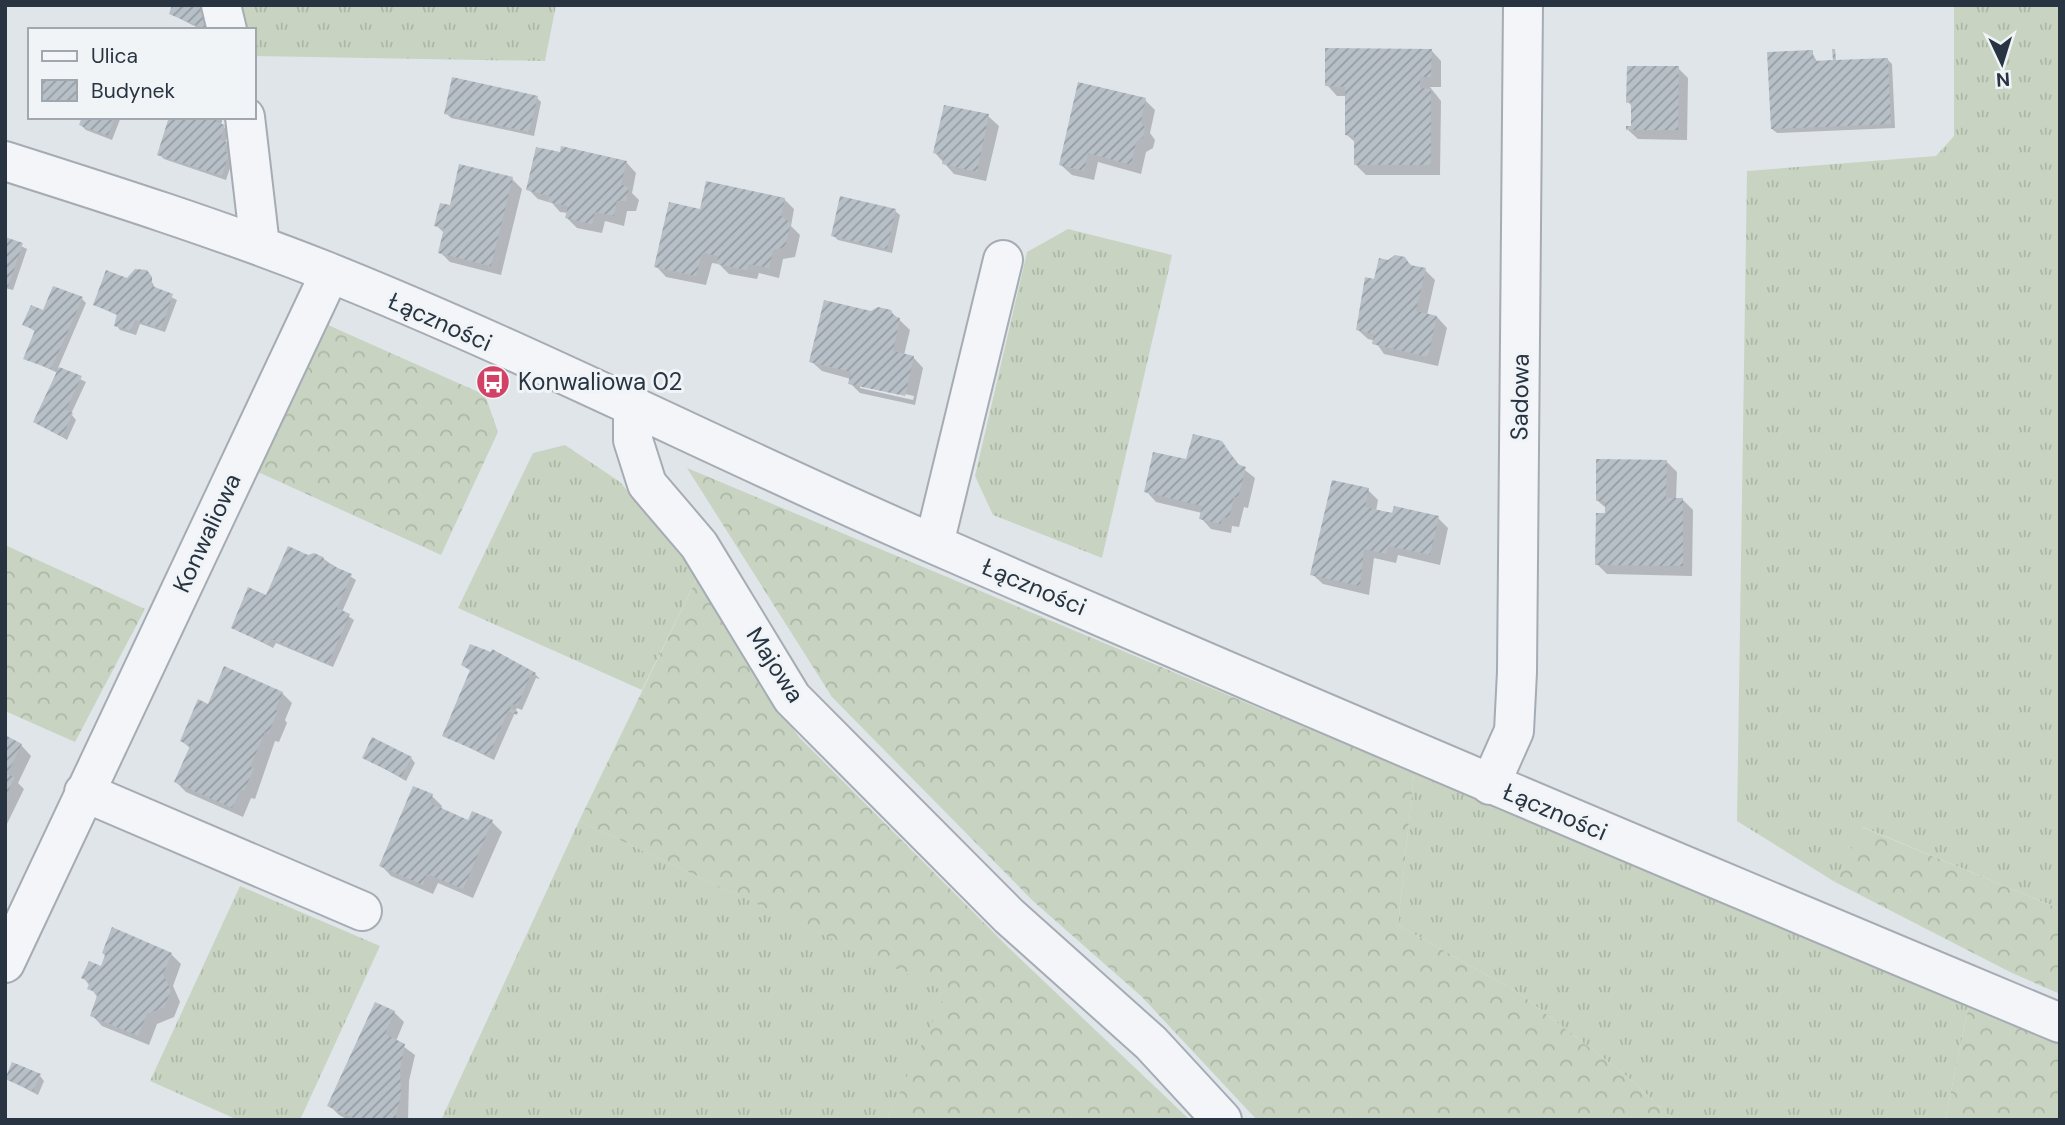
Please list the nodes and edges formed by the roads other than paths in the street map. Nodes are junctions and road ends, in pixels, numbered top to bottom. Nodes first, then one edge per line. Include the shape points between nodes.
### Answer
1 (221, 5) edge
2 (1523, 5) edge
3 (227, 28) edge
4 (245, 119) edge
5 (5, 161) edge
6 (260, 246) junction
7 (1003, 260) dead end
8 (330, 273) junction
9 (633, 406) junction
10 (934, 544) junction
11 (1490, 785) junction
12 (84, 792) junction
13 (362, 911) dead end
14 (5, 963) edge
15 (2060, 1023) edge
16 (1222, 1120) edge

1 - 3 street
2 - 11 street, Sadowa via 1517,672 1514,731
4 - 6 street
5 - 6 street, Łączności
6 - 8 street, Łączności
7 - 10 street
8 - 9 street, Łączności
8 - 12 street, Konwaliowa
9 - 10 street, Łączności
9 - 16 street, Majowa via 633,440 647,485 699,545 793,698 1009,916 1151,1043
10 - 11 street, Łączności
11 - 15 street, Łączności
12 - 13 street
12 - 14 street, Konwaliowa

